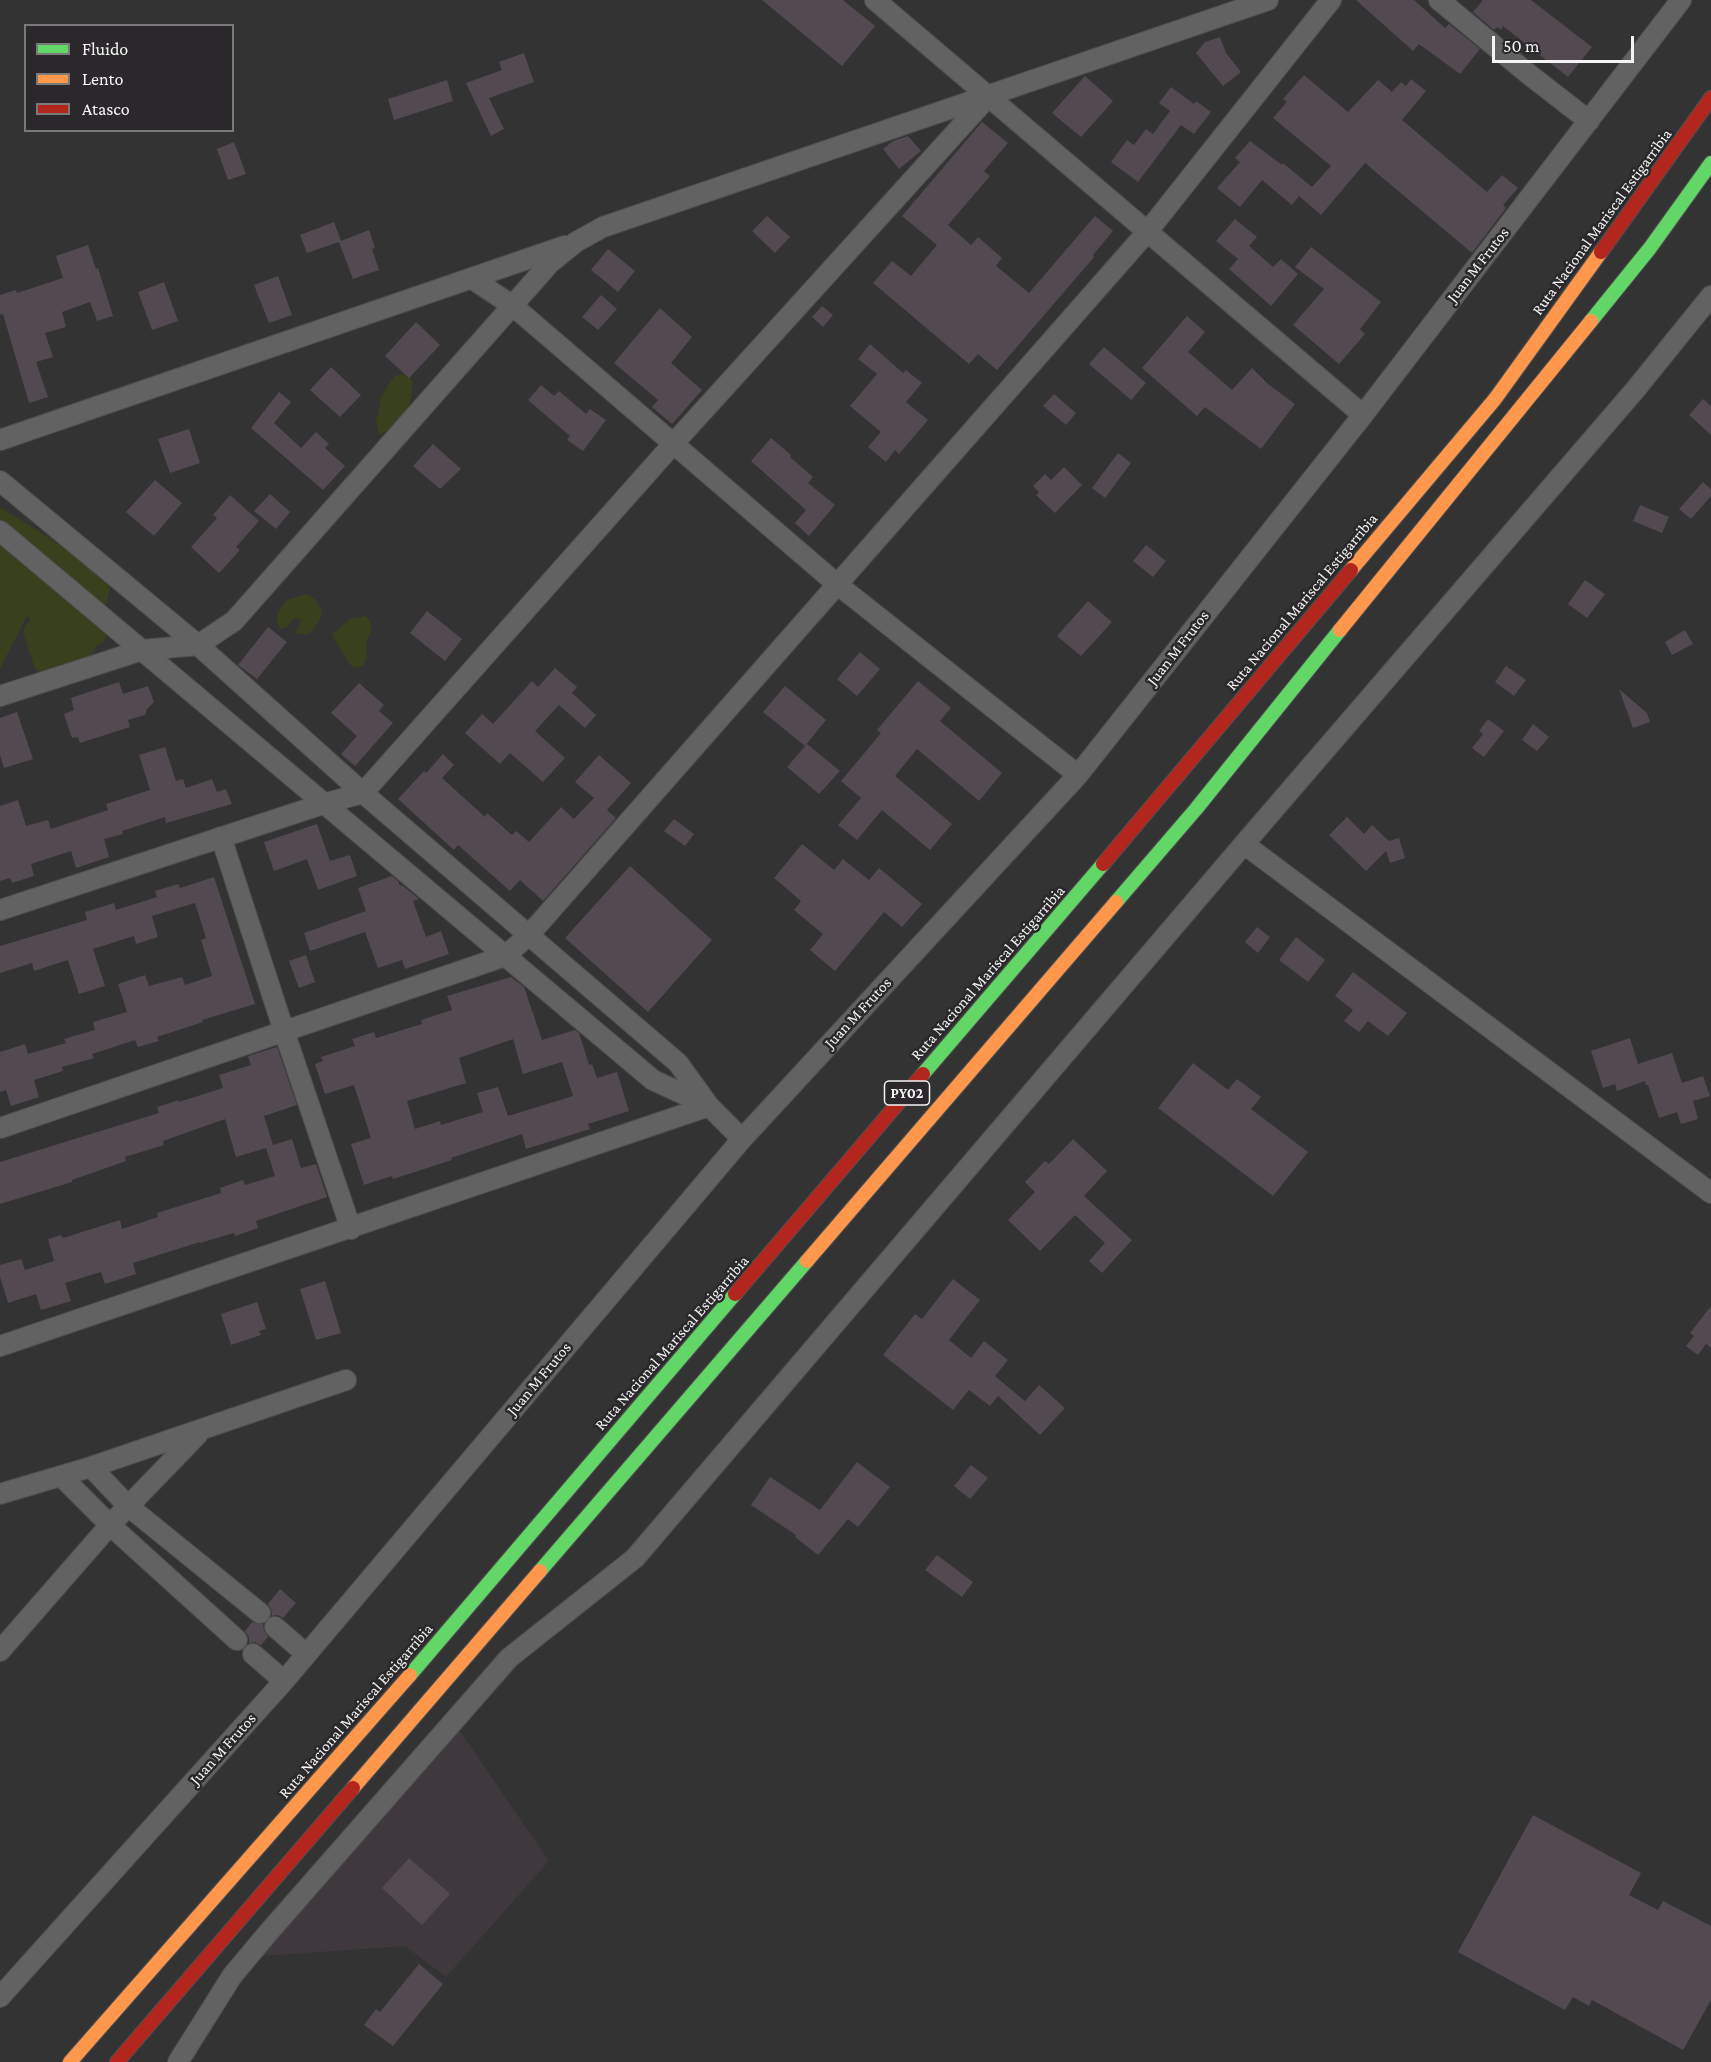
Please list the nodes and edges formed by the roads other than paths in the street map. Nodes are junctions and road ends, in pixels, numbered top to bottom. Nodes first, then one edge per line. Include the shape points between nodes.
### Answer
1 (875, 0) edge
2 (1268, 0) edge
3 (1331, 0) edge
4 (1439, 0) edge
5 (1681, 0) edge
6 (988, 97) junction
7 (1711, 98) edge
8 (1589, 121) junction
9 (1711, 163) edge
10 (1148, 231) junction
11 (576, 243) junction
12 (471, 278) junction
13 (1711, 296) edge
14 (513, 306) junction
15 (1362, 415) junction
16 (0, 440) edge
17 (674, 442) junction
18 (0, 481) edge
19 (0, 531) edge
20 (838, 585) junction
21 (198, 645) junction
22 (142, 650) junction
23 (0, 696) edge
24 (1078, 775) junction
25 (363, 793) junction
26 (323, 804) junction
27 (221, 837) junction
28 (1244, 844) junction
29 (0, 910) edge
30 (529, 935) junction
31 (505, 956) junction
32 (284, 1031) junction
33 (709, 1106) junction
34 (0, 1128) edge
35 (742, 1139) junction
36 (1711, 1193) edge
37 (351, 1228) junction
38 (0, 1346) edge
39 (346, 1380) dead end
40 (202, 1430) junction
41 (91, 1467) junction
42 (62, 1477) junction
43 (0, 1494) edge
44 (128, 1506) junction
45 (110, 1525) junction
46 (260, 1613) dead end
47 (275, 1628) dead end
48 (237, 1640) dead end
49 (0, 1651) edge
50 (253, 1654) dead end
51 (306, 1654) junction
52 (284, 1681) junction
53 (0, 1997) edge
54 (70, 2062) edge
55 (117, 2062) edge
56 (178, 2062) edge

1 - 6 street
2 - 6 street
3 - 10 street
4 - 8 street
5 - 8 street, Juan M Frutos
6 - 10 street
6 - 11 street via 603,227
6 - 17 street
7 - 54 highway, Ruta Nacional Mariscal Estigarribia / PY02 via 1495,399 378,1712
8 - 15 street, Juan M Frutos
9 - 55 highway, PY02 via 1650,248 1196,808
10 - 15 street
10 - 20 street
11 - 12 street
11 - 14 street via 550,263
12 - 14 street
12 - 16 street
13 - 28 street via 1635,390
14 - 17 street
14 - 21 street via 234,621
15 - 24 street, Juan M Frutos
17 - 20 street
17 - 25 street
18 - 21 street
19 - 22 street
20 - 24 street
20 - 30 street
21 - 22 street
21 - 25 street
22 - 23 street
22 - 26 street
24 - 35 street, Juan M Frutos
25 - 26 street
25 - 30 street
26 - 27 street
26 - 31 street
27 - 29 street
27 - 32 street
28 - 36 street
28 - 56 street via 635,1558 509,1658 268,1933 232,1976
30 - 31 street
30 - 33 street via 678,1063
31 - 32 street
31 - 33 street via 653,1080
32 - 34 street
32 - 37 street
33 - 35 street
33 - 37 street
35 - 51 street, Juan M Frutos
37 - 38 street
39 - 40 street
40 - 41 street
40 - 44 street
41 - 42 street
41 - 44 street
42 - 43 street
42 - 45 street
44 - 45 street
44 - 46 street
45 - 48 street
45 - 49 street
47 - 51 street
50 - 52 street
51 - 52 street, Juan M Frutos
52 - 53 street, Juan M Frutos

